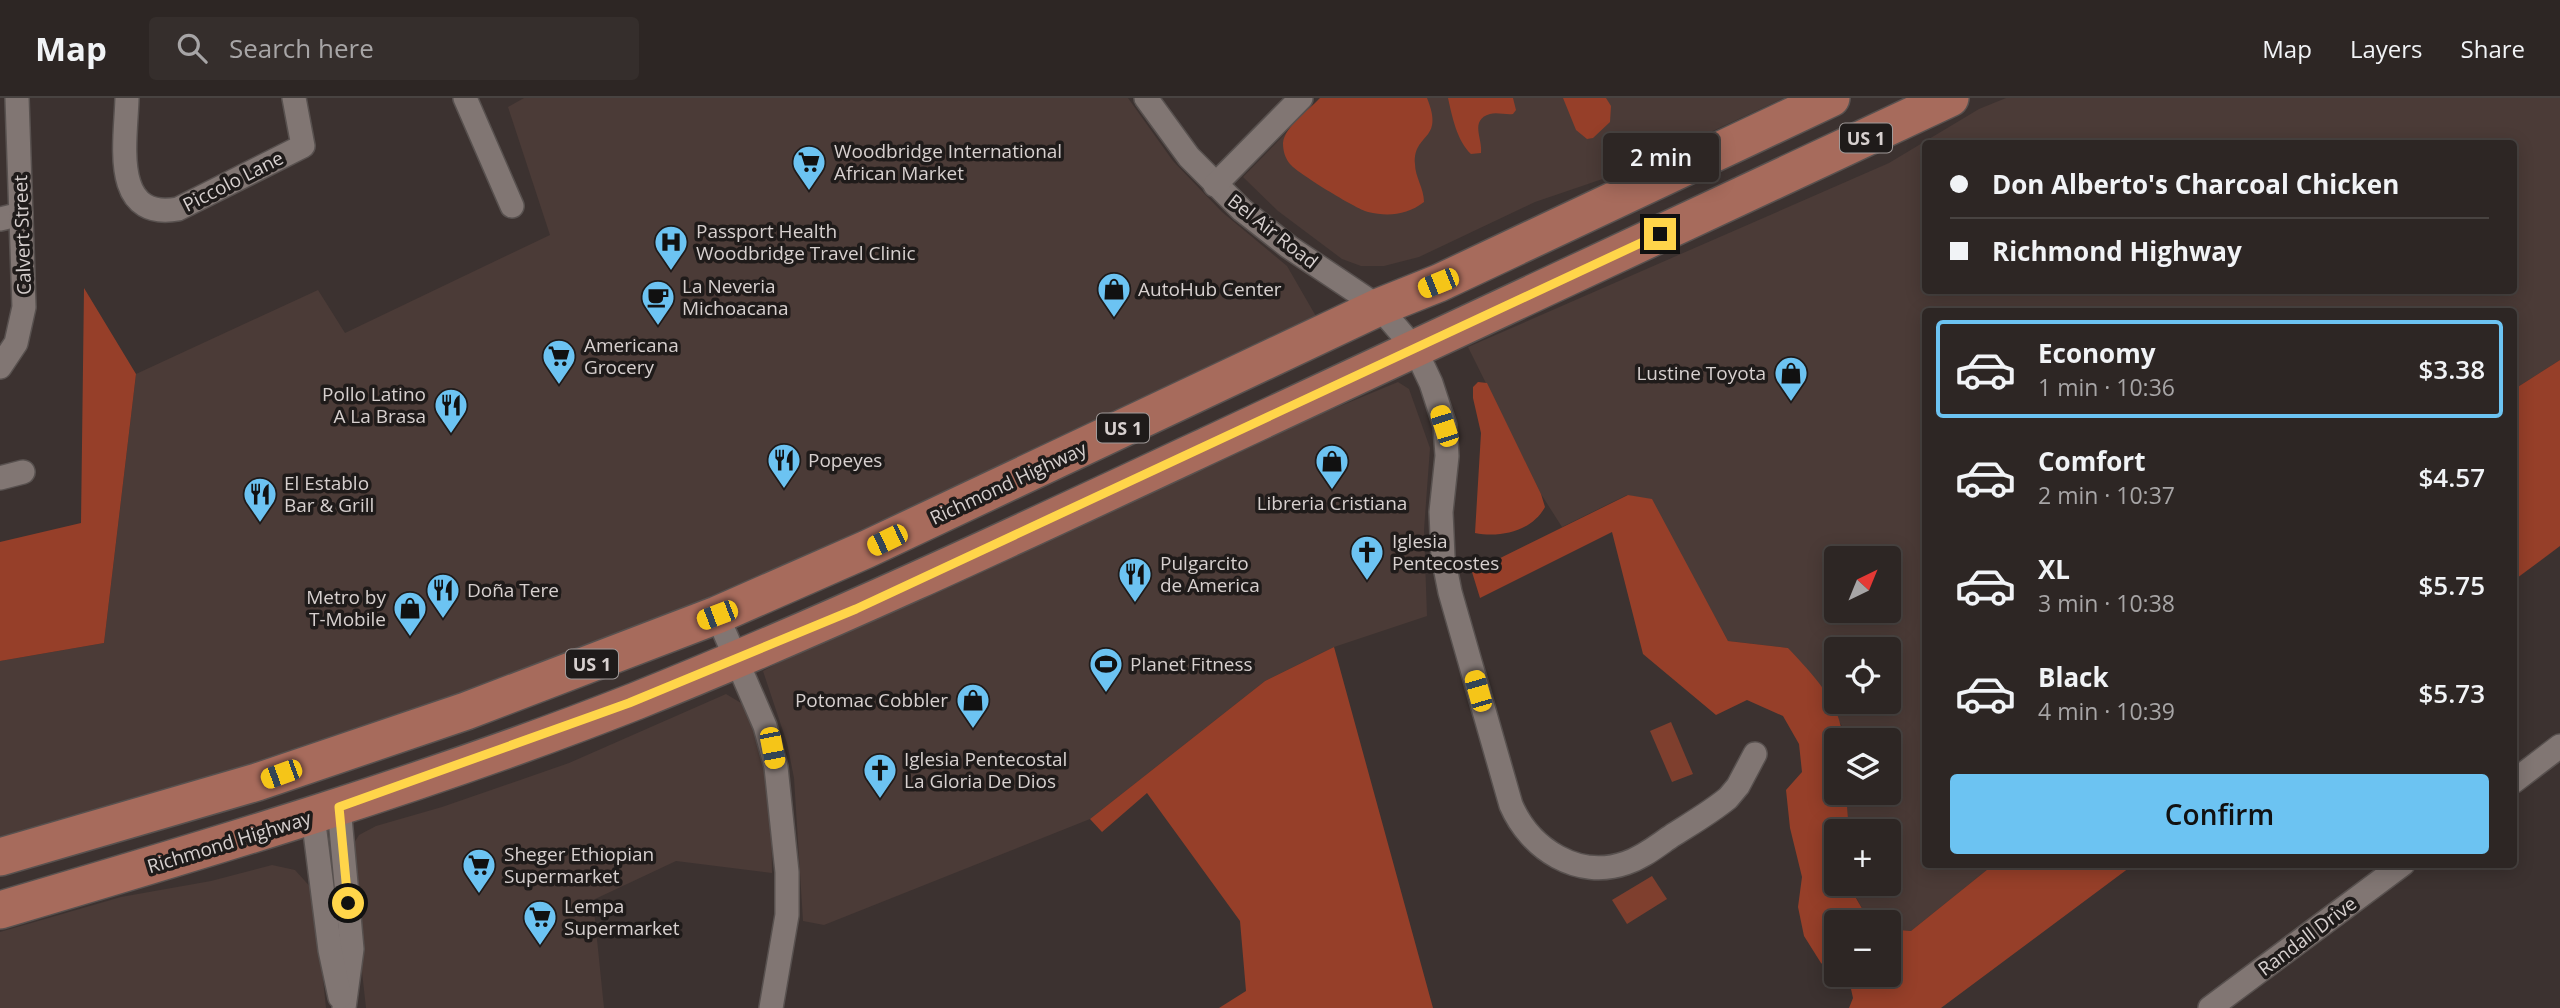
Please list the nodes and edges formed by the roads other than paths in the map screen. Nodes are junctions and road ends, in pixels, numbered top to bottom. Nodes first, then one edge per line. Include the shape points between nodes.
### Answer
1 (17, 98) edge
2 (127, 98) edge
3 (294, 98) edge
4 (465, 98) edge
5 (1146, 98) edge
6 (1301, 98) edge
7 (1831, 98) edge
8 (1950, 98) edge
9 (1917, 106) edge
10 (1215, 185) junction
11 (512, 206) dead end
12 (10, 217) edge
13 (1379, 307) junction
14 (1415, 349) junction
15 (0, 367) edge
16 (23, 472) dead end
17 (0, 478) edge
18 (717, 615) junction
19 (736, 660) junction
20 (416, 729) junction
21 (2560, 746) edge
22 (1755, 754) dead end
23 (2517, 779) edge
24 (326, 812) junction
25 (0, 857) edge
26 (2398, 868) edge
27 (0, 910) edge
28 (343, 1008) edge
29 (771, 1008) edge
30 (2210, 1008) edge

1 - 12 street, Calvert Street
2 - 3 street, Piccolo Lane via 125,178 133,195 162,212 178,209 303,146
4 - 11 street
5 - 10 street, Bel Air Road
6 - 10 street
7 - 13 main road, Richmond Highway / US 1
8 - 9 main road, Richmond Highway / US 1
9 - 14 main road, Richmond Highway / US 1
10 - 13 street, Bel Air Road via 1289,247
12 - 15 street, Calvert Street via 23,319 16,343
13 - 14 street, Bel Air Road
13 - 18 main road, Richmond Highway / US 1
14 - 19 main road, Richmond Highway / US 1 via 1018,535
14 - 22 street, Bel Air Road via 1444,426 1447,456 1441,512 1450,592 1507,791 1519,821 1531,836 1555,855 1580,865 1597,868 1626,863 1728,798
16 - 17 street
18 - 19 street
18 - 20 main road, Richmond Highway / US 1
19 - 24 main road, Richmond Highway / US 1 via 536,738
19 - 29 street via 772,748 785,848 787,915
20 - 24 main road via 339,782 326,795
20 - 25 main road, Richmond Highway / US 1 via 257,782
21 - 23 street
24 - 27 main road, Richmond Highway / US 1
24 - 28 street via 330,950
26 - 30 street, Randall Drive

